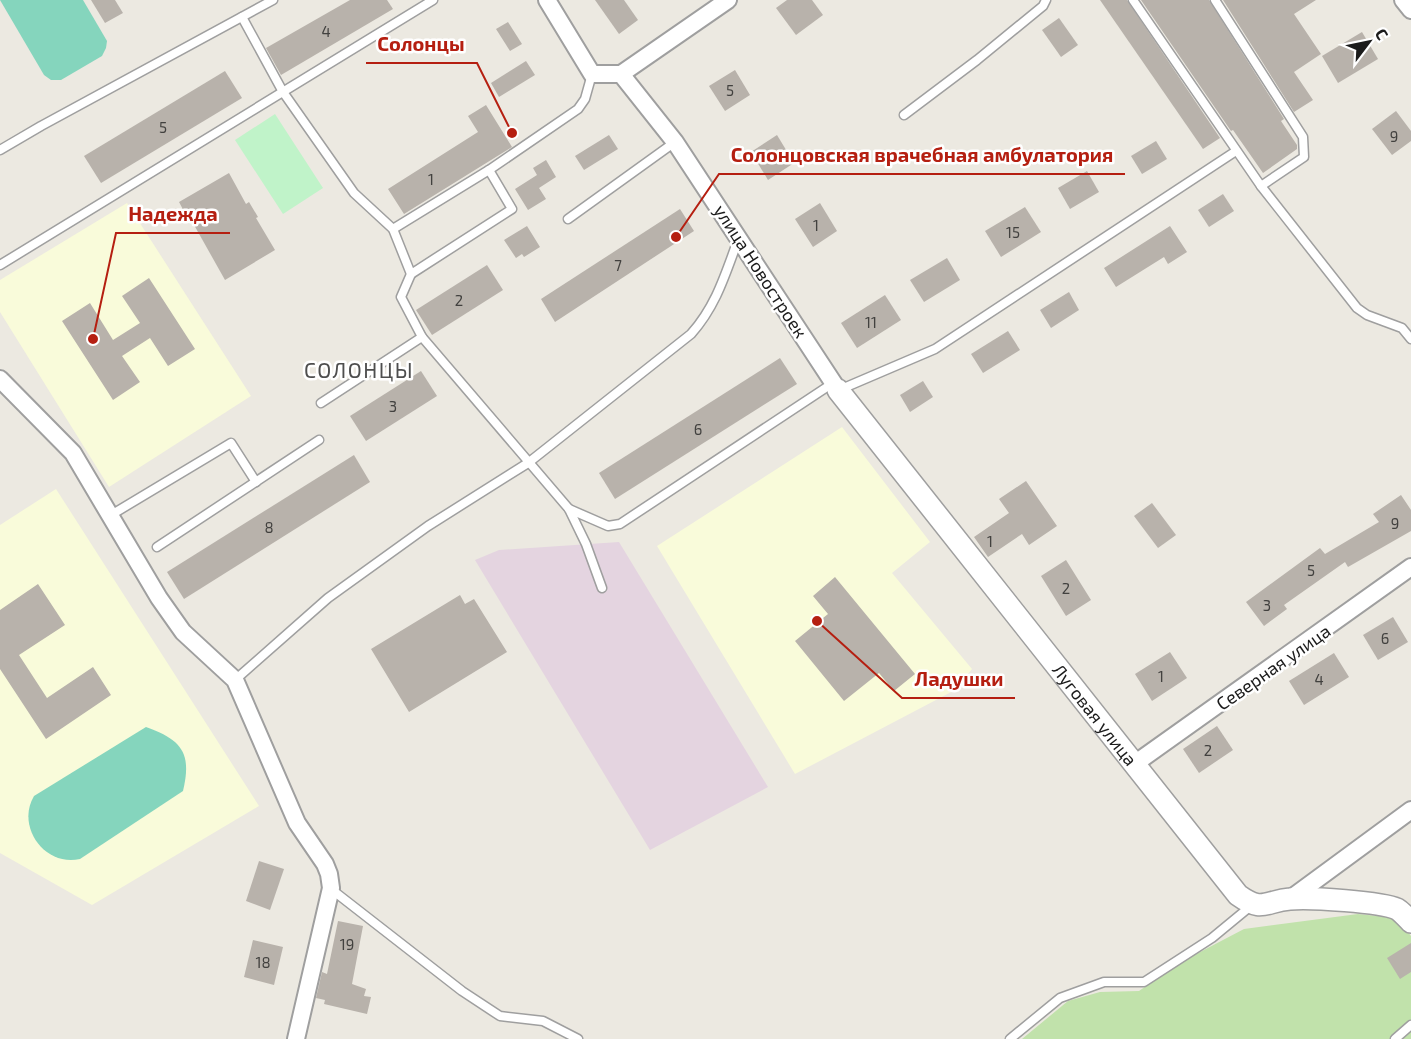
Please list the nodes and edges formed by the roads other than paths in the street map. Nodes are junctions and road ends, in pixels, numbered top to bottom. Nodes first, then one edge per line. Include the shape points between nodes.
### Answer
1 (273, 0) edge
2 (433, 0) edge
3 (547, 0) edge
4 (728, 0) edge
5 (1046, 0) edge
6 (1133, 0) edge
7 (1215, 0) edge
8 (1403, 0) edge
9 (1411, 10) edge
10 (242, 17) junction
11 (592, 74) junction
12 (621, 74) junction
13 (283, 92) junction
14 (904, 115) dead end
15 (675, 142) junction
16 (0, 150) edge
17 (1236, 151) junction
18 (489, 170) junction
19 (1261, 186) junction
20 (568, 219) dead end
21 (393, 229) junction
22 (739, 237) junction
23 (0, 266) edge
24 (411, 274) junction
25 (422, 337) junction
26 (1411, 339) edge
27 (0, 379) edge
28 (836, 386) junction
29 (321, 403) dead end
30 (319, 440) dead end
31 (528, 463) junction
32 (256, 482) junction
33 (569, 509) junction
34 (111, 515) junction
35 (157, 548) dead end
36 (1411, 567) edge
37 (602, 588) dead end
38 (235, 680) junction
39 (1133, 765) junction
40 (1411, 810) edge
41 (331, 888) junction
42 (1290, 899) junction
43 (1252, 905) junction
44 (1411, 922) edge
45 (1411, 1025) edge
46 (296, 1039) edge
47 (578, 1039) edge
48 (1010, 1039) edge
49 (1395, 1039) edge

1 - 10 lane
2 - 13 lane
3 - 11 street
4 - 12 street
5 - 14 lane via 986,53
6 - 17 lane
7 - 19 lane via 1303,137 1304,157
8 - 9 street
10 - 13 lane
10 - 16 lane
11 - 12 street
11 - 18 lane via 579,109
12 - 15 street, улица Новостроек
13 - 21 lane via 354,193
13 - 23 lane
15 - 20 lane
15 - 22 street, улица Новостроек
17 - 19 lane
17 - 28 lane via 935,349
18 - 21 lane
18 - 24 lane via 512,208
19 - 26 lane via 1357,308 1402,328
21 - 24 lane
22 - 28 street, улица Новостроек
22 - 31 lane via 716,300 691,334
24 - 25 lane via 401,297
25 - 29 lane
25 - 31 lane
27 - 34 street via 72,453
28 - 33 lane via 620,524 608,526
28 - 39 street, Луговая улица
30 - 32 lane
31 - 33 lane
31 - 38 lane via 428,526 328,598
32 - 34 lane via 231,443
32 - 35 lane
33 - 37 lane
34 - 38 street via 183,632
36 - 39 street, Северная улица
38 - 41 street via 297,823 325,864
39 - 43 street, Луговая улица via 1238,895
40 - 42 street
41 - 46 street
41 - 47 lane via 462,991 500,1016 543,1021
42 - 43 street
42 - 44 street via 1381,905 1397,909
43 - 48 lane via 1212,938 1144,982 1104,982 1060,998
45 - 49 lane

